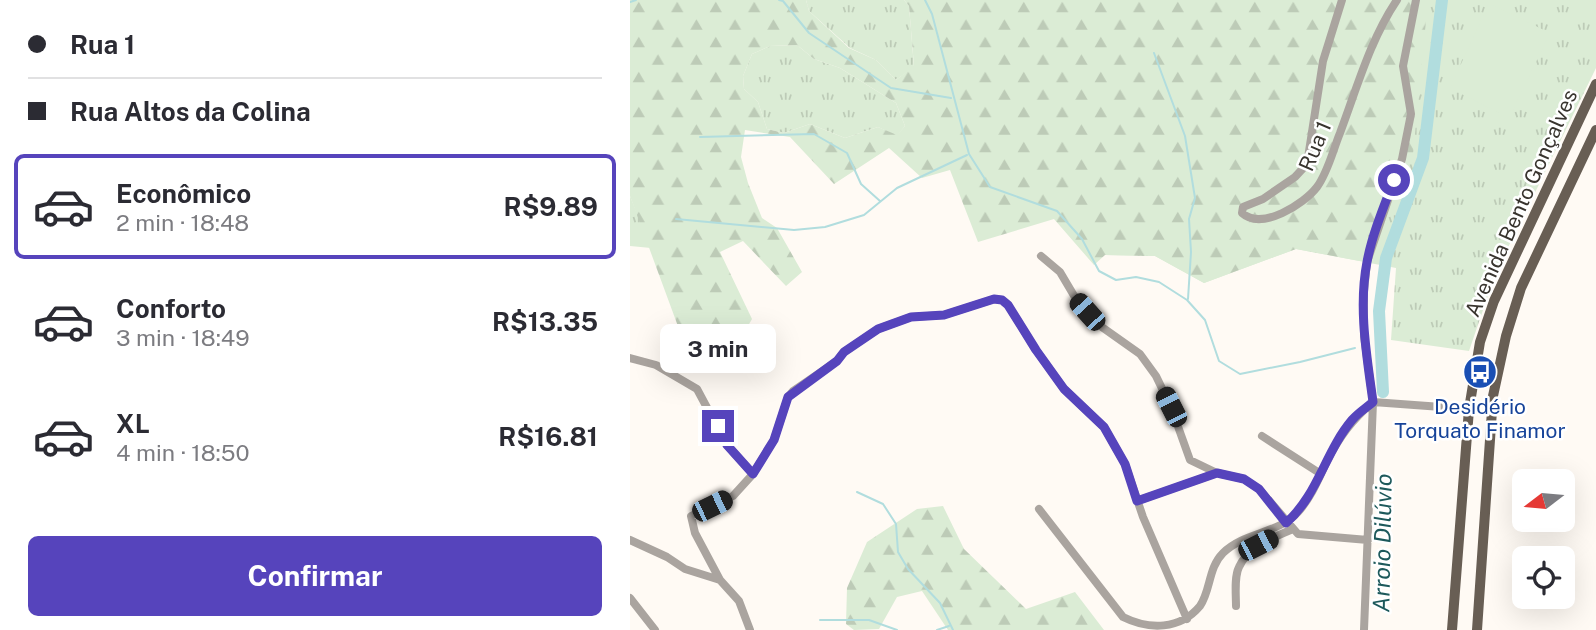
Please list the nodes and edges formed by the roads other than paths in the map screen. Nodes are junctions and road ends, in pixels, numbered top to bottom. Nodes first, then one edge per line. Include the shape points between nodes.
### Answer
1 (1342, 0) edge
2 (1397, 0) edge
3 (1416, 0) edge
4 (1596, 84) edge
5 (1596, 130) edge
6 (1041, 256) dead end
7 (630, 358) edge
8 (1373, 402) junction
9 (1469, 409) junction
10 (1262, 436) dead end
11 (1217, 473) junction
12 (753, 474) junction
13 (1321, 474) junction
14 (1137, 501) junction
15 (1038, 509) dead end
16 (1290, 526) junction
17 (630, 540) edge
18 (1368, 540) junction
19 (720, 580) junction
20 (630, 598) edge
21 (1236, 606) dead end
22 (1187, 619) junction
23 (747, 629) edge
24 (655, 630) edge
25 (1364, 630) edge
26 (1452, 630) edge
27 (1477, 630) edge

1 - 2 street, Rua 1 via 1323,61 1307,164 1264,199 1243,206 1247,217 1275,216 1298,205 1317,186 1381,24
3 - 8 street via 1403,66 1411,114 1402,159 1367,262 1364,336
4 - 9 main road, Avenida Bento Gonçalves via 1494,301 1480,342
5 - 27 main road, Avenida Bento Gonçalves via 1521,288 1506,336 1493,396
6 - 11 street via 1060,272 1099,325 1140,354 1171,407 1189,459
7 - 12 street via 656,365 697,388 727,445
8 - 9 street
8 - 13 street via 1352,420
8 - 18 street
9 - 26 main road, Avenida Bento Gonçalves
10 - 13 street
11 - 14 street
11 - 16 street via 1244,479 1259,489
12 - 14 street via 774,440 788,397 844,352 878,329 911,317 944,315 994,299 1008,305 1064,389 1104,427 1125,464
12 - 19 street via 733,496 691,516
13 - 16 street
14 - 22 street
15 - 22 street via 1123,617 1158,630
16 - 18 street via 1303,535
16 - 21 street via 1258,545 1243,561 1238,569
16 - 22 street via 1236,542 1221,555 1200,606
17 - 19 street via 685,569
18 - 25 street
19 - 23 street via 739,601
20 - 24 street

